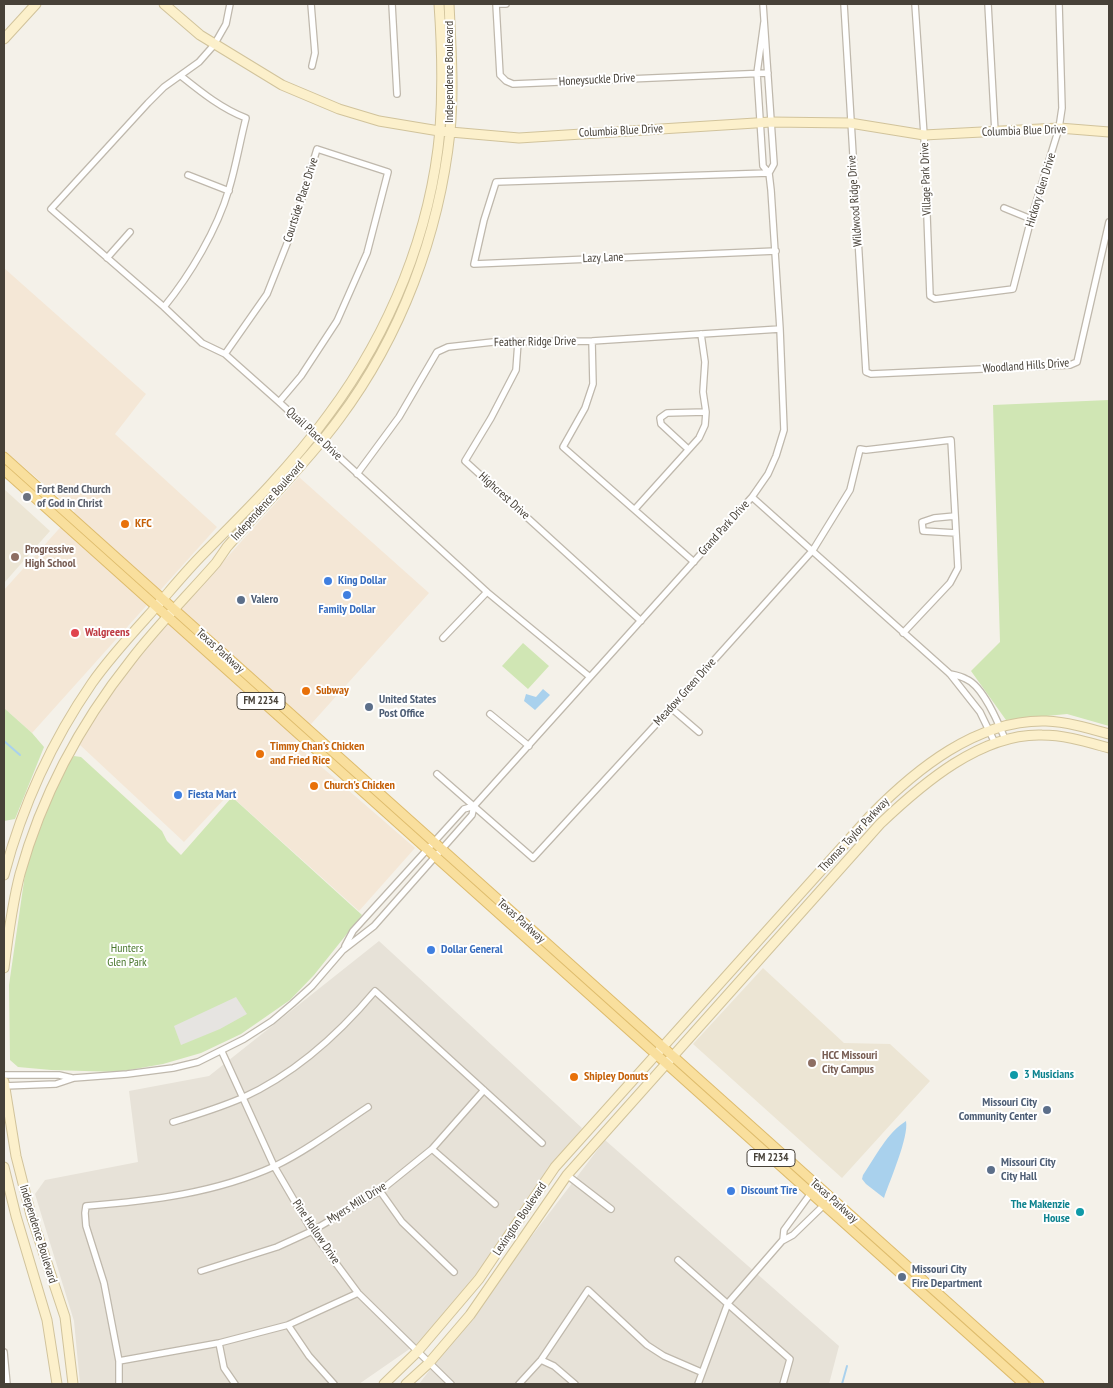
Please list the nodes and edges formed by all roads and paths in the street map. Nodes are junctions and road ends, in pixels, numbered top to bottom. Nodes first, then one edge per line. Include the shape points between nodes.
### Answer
1 (36, 4) edge
2 (164, 4) edge
3 (230, 4) edge
4 (311, 4) edge
5 (392, 4) edge
6 (440, 4) edge
7 (449, 4) edge
8 (496, 4) edge
9 (506, 4) edge
10 (763, 4) edge
11 (844, 4) edge
12 (915, 4) edge
13 (988, 4) edge
14 (1059, 4) edge
15 (440, 15) junction
16 (450, 15) junction
17 (764, 22) junction
18 (4, 39) edge
19 (214, 45) junction
20 (312, 66) dead end
21 (757, 73) junction
22 (768, 73) junction
23 (181, 76) junction
24 (397, 94) dead end
25 (771, 122) junction
26 (760, 123) junction
27 (850, 124) junction
28 (1059, 128) junction
29 (440, 132) junction
30 (450, 132) junction
31 (995, 132) junction
32 (1109, 132) edge
33 (924, 135) junction
34 (769, 172) junction
35 (188, 175) dead end
36 (229, 191) junction
37 (1004, 208) dead end
38 (1032, 219) junction
39 (1109, 222) edge
40 (130, 232) dead end
41 (422, 242) junction
42 (776, 251) junction
43 (107, 258) junction
44 (988, 292) joint
45 (164, 307) junction
46 (780, 328) junction
47 (701, 334) junction
48 (592, 341) junction
49 (518, 342) junction
50 (374, 344) junction
51 (383, 349) junction
52 (225, 354) junction
53 (892, 373) joint
54 (279, 402) junction
55 (706, 412) junction
56 (314, 435) junction
57 (322, 441) junction
58 (688, 449) junction
59 (4, 457) edge
60 (4, 470) edge
61 (358, 474) junction
62 (22, 486) junction
63 (43, 492) junction
64 (752, 498) junction
65 (635, 509) junction
66 (955, 516) junction
67 (231, 527) junction
68 (241, 531) junction
69 (956, 533) junction
70 (813, 550) junction
71 (694, 562) junction
72 (487, 592) junction
73 (163, 600) junction
74 (156, 607) junction
75 (175, 610) junction
76 (168, 618) junction
77 (641, 621) junction
78 (902, 632) junction
79 (443, 638) dead end
80 (950, 674) junction
81 (590, 678) junction
82 (671, 708) junction
83 (274, 714) junction
84 (490, 714) dead end
85 (297, 719) junction
86 (1000, 727) junction
87 (989, 731) junction
88 (699, 732) dead end
89 (61, 734) junction
90 (1109, 734) edge
91 (1005, 739) junction
92 (995, 743) junction
93 (74, 744) junction
94 (528, 746) junction
95 (1109, 748) edge
96 (337, 769) junction
97 (357, 774) junction
98 (437, 774) dead end
99 (474, 806) junction
100 (433, 842) junction
101 (426, 849) junction
102 (442, 849) junction
103 (435, 857) junction
104 (4, 875) edge
105 (7, 924) edge
106 (538, 935) junction
107 (531, 943) junction
108 (343, 950) junction
109 (4, 968) edge
110 (731, 970) junction
111 (741, 979) junction
112 (660, 1051) junction
113 (222, 1052) junction
114 (673, 1056) junction
115 (666, 1064) junction
116 (4, 1075) edge
117 (74, 1078) junction
118 (4, 1082) edge
119 (4, 1086) edge
120 (484, 1090) junction
121 (242, 1098) junction
122 (368, 1107) dead end
123 (173, 1122) dead end
124 (542, 1143) dead end
125 (432, 1149) junction
126 (571, 1149) junction
127 (582, 1158) junction
128 (274, 1166) junction
129 (4, 1168) edge
130 (567, 1175) junction
131 (380, 1191) junction
132 (811, 1193) junction
133 (831, 1198) junction
134 (495, 1204) dead end
135 (824, 1206) junction
136 (611, 1209) dead end
137 (312, 1231) junction
138 (783, 1240) junction
139 (495, 1255) junction
140 (678, 1260) dead end
141 (506, 1262) junction
142 (202, 1271) dead end
143 (454, 1272) dead end
144 (358, 1293) junction
145 (728, 1304) junction
146 (63, 1312) junction
147 (46, 1316) junction
148 (288, 1325) junction
149 (219, 1343) junction
150 (4, 1352) edge
151 (417, 1352) junction
152 (541, 1360) junction
153 (120, 1361) junction
154 (429, 1363) junction
155 (701, 1372) junction
156 (6, 1384) edge
157 (57, 1384) edge
158 (73, 1384) edge
159 (119, 1384) edge
160 (235, 1384) edge
161 (334, 1384) edge
162 (384, 1384) edge
163 (406, 1384) edge
164 (451, 1384) edge
165 (519, 1384) edge
166 (575, 1384) edge
167 (698, 1384) edge
168 (783, 1384) edge
169 (1024, 1384) edge
170 (1039, 1384) edge

1 - 18 street
2 - 19 street, Columbia Blue Drive
3 - 19 street via 226,24
4 - 20 street
5 - 24 street
6 - 15 street, Independence Boulevard
7 - 16 street, Independence Boulevard
8 - 9 street
8 - 21 street, Honeysuckle Drive via 500,75 506,82
10 - 17 street, Grand Park Drive
11 - 27 street, Wildwood Ridge Drive
12 - 33 street, Village Park Drive
13 - 31 street
14 - 28 street, Hickory Glen Drive via 1062,108
15 - 16 street
15 - 29 street, Independence Boulevard
16 - 30 street, Independence Boulevard via 453,85
17 - 21 street, Grand Park Drive
17 - 22 street, Grand Park Drive
19 - 23 street
19 - 29 street, Columbia Blue Drive via 282,85 338,109 379,121
21 - 22 street, Honeysuckle Drive
21 - 26 street, Grand Park Drive
22 - 25 street, Grand Park Drive
23 - 36 street via 219,104 246,118
23 - 43 street, Quail Place Drive via 148,103 51,209
25 - 26 street, Columbia Blue Drive
25 - 27 street, Columbia Blue Drive
25 - 34 street, Grand Park Drive via 774,164
26 - 30 street, Columbia Blue Drive via 519,138
26 - 34 street, Grand Park Drive via 763,166
27 - 33 street, Columbia Blue Drive
27 - 53 street, Wildwood Ridge Drive via 866,372
28 - 31 street, Columbia Blue Drive
28 - 32 street, Columbia Blue Drive
28 - 38 street, Hickory Glen Drive
29 - 30 street, Columbia Blue Drive
29 - 41 street, Independence Boulevard
30 - 41 street, Independence Boulevard via 441,187
31 - 33 street, Columbia Blue Drive
33 - 44 street, Village Park Drive via 930,296 935,299
34 - 42 street, Grand Park Drive
34 - 42 street, Lazy Lane via 496,182 474,264
35 - 36 street
36 - 45 street via 196,263
37 - 38 street
38 - 44 street, Hickory Glen Drive via 1013,290
39 - 53 street, Woodland Hills Drive via 1077,362 1070,365
40 - 43 street
41 - 50 street, Independence Boulevard
41 - 51 street, Independence Boulevard via 402,310
42 - 46 street, Grand Park Drive
43 - 45 street, Quail Place Drive
45 - 52 street, Quail Place Drive via 202,343
46 - 47 street, Feather Ridge Drive
46 - 64 street, Grand Park Drive via 784,430 768,474
47 - 48 street, Feather Ridge Drive
47 - 55 street
48 - 49 street, Feather Ridge Drive
48 - 65 street via 593,384 581,416 563,447
49 - 61 street, Feather Ridge Drive via 448,346 437,352 399,417
49 - 77 street, Highcrest Drive via 516,370 465,461
50 - 51 street
50 - 56 street, Independence Boulevard
51 - 57 street, Independence Boulevard via 360,389
52 - 54 street, Quail Place Drive
52 - 54 street, Courtside Place Drive via 267,294 292,231 317,149 388,172 367,253 337,321 301,376
54 - 56 street, Quail Place Drive
55 - 58 street via 702,432
55 - 58 street via 667,413 660,418 661,424
56 - 57 street, Quail Place Drive
56 - 67 street, Independence Boulevard
57 - 61 street, Quail Place Drive
57 - 68 street, Independence Boulevard
58 - 65 street
59 - 63 main road, Texas Parkway / FM 2234
60 - 62 main road, Texas Parkway / FM 2234
61 - 72 street, Quail Place Drive
62 - 63 main road via 30,486 37,493
62 - 74 main road, Texas Parkway / FM 2234
63 - 73 main road, Texas Parkway / FM 2234
64 - 70 street
64 - 71 street, Grand Park Drive
65 - 71 street
66 - 69 street
66 - 69 street via 922,522 923,531
66 - 70 street, Meadow Green Drive via 951,440 860,449 850,490
67 - 68 street
67 - 73 street, Independence Boulevard
68 - 75 street, Independence Boulevard
69 - 78 street via 958,568 950,583
70 - 78 street
70 - 82 street, Meadow Green Drive
71 - 77 street, Grand Park Drive
72 - 79 street
72 - 81 street, Quail Place Drive
73 - 74 street, Independence Boulevard
73 - 75 main road, Texas Parkway / FM 2234
74 - 76 main road, Texas Parkway / FM 2234
74 - 89 street, Independence Boulevard via 92,682
75 - 76 street, Independence Boulevard
75 - 85 main road, Texas Parkway / FM 2234
76 - 83 main road, Texas Parkway / FM 2234
76 - 93 street, Independence Boulevard via 119,675
77 - 81 street, Grand Park Drive
78 - 80 street
80 - 86 street via 967,679 980,691
80 - 87 street via 980,712
81 - 94 street, Grand Park Drive
82 - 88 street
82 - 99 street, Meadow Green Drive via 533,858
83 - 85 main road via 283,713 288,718
83 - 96 main road, Texas Parkway / FM 2234
84 - 94 street
85 - 97 main road, Texas Parkway / FM 2234
86 - 87 street, Thomas Taylor Parkway
86 - 90 street, Thomas Taylor Parkway via 1044,721
86 - 91 street
87 - 92 street
87 - 110 street, Thomas Taylor Parkway via 942,756 883,802
89 - 93 street
89 - 104 street, Independence Boulevard via 28,801
91 - 92 street, Thomas Taylor Parkway
91 - 95 street, Thomas Taylor Parkway via 1040,734
92 - 111 street, Thomas Taylor Parkway via 928,782 892,812
93 - 105 street, Independence Boulevard via 34,830
94 - 99 street, Grand Park Drive
96 - 97 main road
96 - 101 main road, Texas Parkway / FM 2234
97 - 100 main road, Texas Parkway / FM 2234
98 - 99 street
99 - 100 street, Grand Park Drive via 464,808
99 - 102 street, Grand Park Drive via 472,815
100 - 101 street, Grand Park Drive
100 - 102 main road, Texas Parkway / FM 2234
101 - 103 main road, Texas Parkway / FM 2234
101 - 108 street, Grand Park Drive via 353,931
102 - 103 street, Grand Park Drive
102 - 106 main road, Texas Parkway / FM 2234
103 - 107 main road, Texas Parkway / FM 2234
103 - 108 street, Grand Park Drive via 374,926
105 - 109 street, Independence Boulevard
106 - 107 main road
106 - 112 main road, Texas Parkway / FM 2234
107 - 112 main road, Texas Parkway / FM 2234
108 - 113 street, Grand Park Drive via 292,1004 265,1026
110 - 111 street
110 - 112 street, Thomas Taylor Parkway
111 - 114 street, Thomas Taylor Parkway
112 - 114 main road, Texas Parkway / FM 2234
112 - 115 main road, Texas Parkway / FM 2234
112 - 126 street, Lexington Boulevard
113 - 117 street, Grand Park Drive via 173,1068
113 - 121 street, Pine Hollow Drive
114 - 115 street, Thomas Taylor Parkway
114 - 133 main road, Texas Parkway / FM 2234
115 - 127 street, Lexington Boulevard
115 - 132 main road, Texas Parkway / FM 2234
116 - 117 street, Grand Park Drive
117 - 119 street, Grand Park Drive via 56,1084
118 - 119 street, Independence Boulevard
119 - 146 street, Independence Boulevard via 16,1156 31,1215
120 - 121 street via 376,991 322,1046 294,1068
120 - 124 street
120 - 125 street, Myers Mill Drive
121 - 123 street
121 - 128 street, Pine Hollow Drive
122 - 128 street
125 - 131 street, Myers Mill Drive
125 - 134 street
126 - 127 street
126 - 139 street, Lexington Boulevard
127 - 130 street, Lexington Boulevard
128 - 137 street, Pine Hollow Drive
128 - 153 street via 178,1195 86,1206 86,1226 104,1283
129 - 147 street, Independence Boulevard
130 - 136 street
130 - 141 street, Lexington Boulevard
131 - 137 street, Myers Mill Drive
131 - 143 street via 402,1222
132 - 133 street
132 - 135 main road, Texas Parkway / FM 2234
132 - 138 street via 784,1230
133 - 170 main road, Texas Parkway / FM 2234
135 - 138 street via 793,1235
135 - 169 main road, Texas Parkway / FM 2234
137 - 142 street, Myers Mill Drive via 277,1248
137 - 144 street, Pine Hollow Drive
138 - 145 street
139 - 141 street
139 - 151 street, Lexington Boulevard via 479,1279
140 - 145 street
141 - 154 street, Lexington Boulevard via 470,1315
144 - 148 street
144 - 151 street, Pine Hollow Drive
145 - 155 street
145 - 168 street via 790,1358
146 - 147 street
146 - 158 street, Independence Boulevard
147 - 157 street, Independence Boulevard
148 - 149 street
148 - 161 street
149 - 153 street
149 - 160 street via 224,1368
150 - 156 street
151 - 154 street, Pine Hollow Drive
151 - 162 street, Lexington Boulevard
152 - 155 street via 588,1290 647,1346
152 - 165 street
152 - 166 street via 554,1366
153 - 159 street
154 - 163 street, Lexington Boulevard
154 - 164 street, Pine Hollow Drive
155 - 167 street

